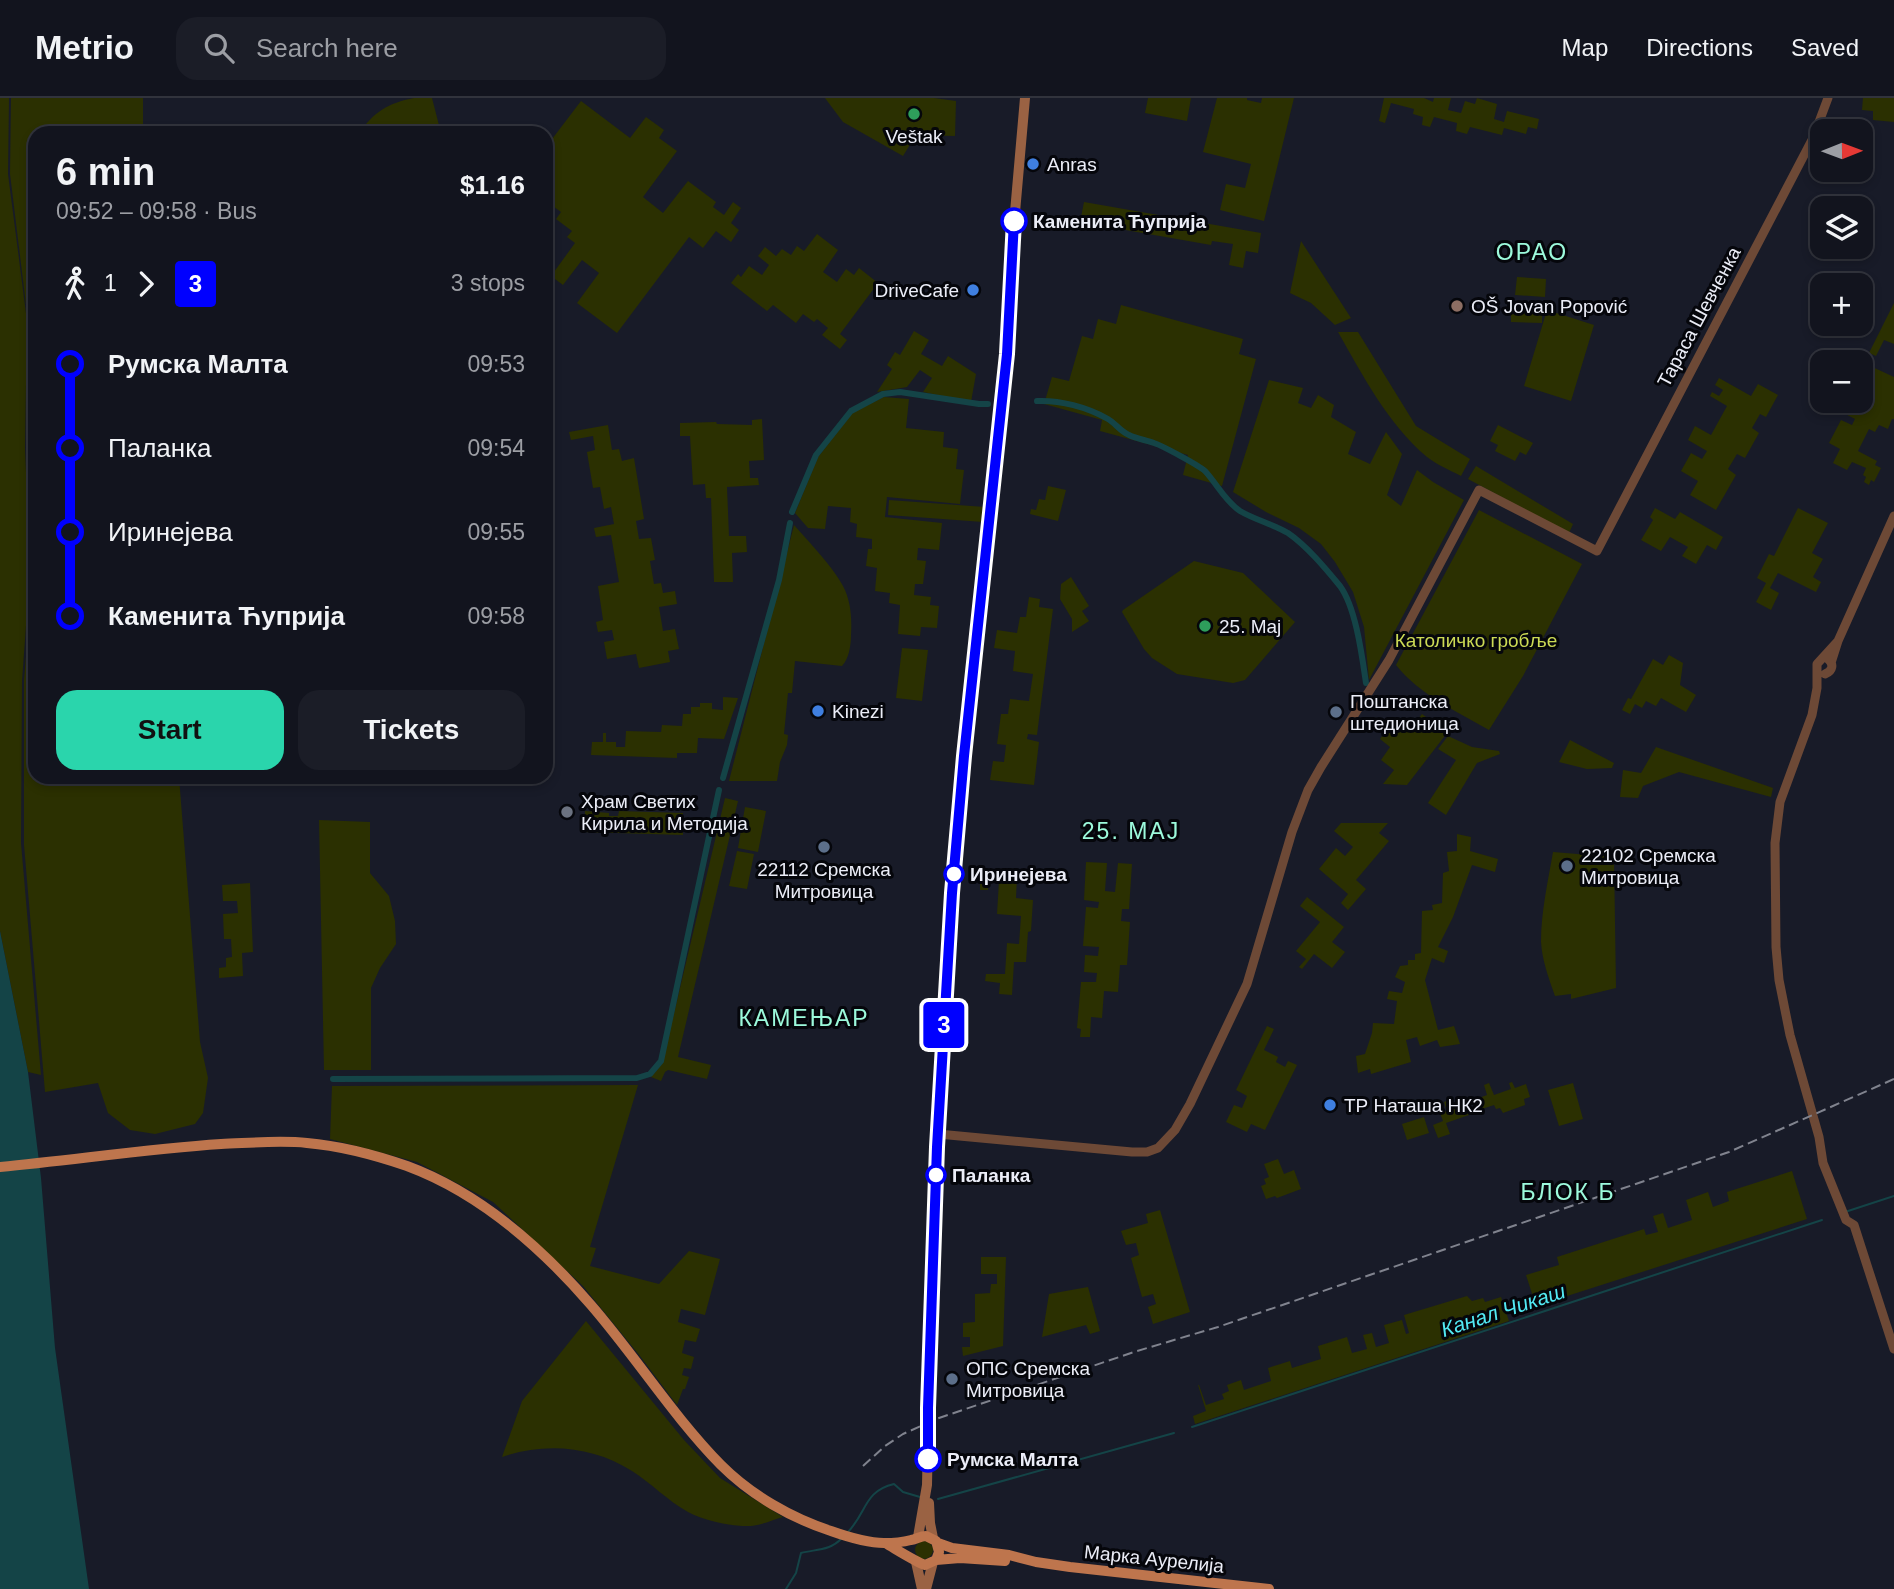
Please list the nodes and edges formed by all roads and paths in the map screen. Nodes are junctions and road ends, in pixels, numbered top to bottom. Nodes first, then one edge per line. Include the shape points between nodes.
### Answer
1 (1025, 98) edge
2 (1828, 98) edge
3 (1894, 516) edge
4 (938, 1134) junction
5 (0, 1167) edge
6 (1894, 1349) edge
7 (927, 1485) junction
8 (917, 1539) junction
9 (936, 1541) junction
10 (885, 1543) junction
11 (915, 1560) junction
12 (934, 1561) junction
13 (1036, 1562) junction
14 (924, 1589) edge
15 (1269, 1589) edge

1 - 4 main road via 1007,354 959,811
2 - 4 street, Тараса Шевченка via 1813,138 1597,551 1479,490 1389,660 1308,790 1247,984 1175,1130 1152,1151 1132,1152
3 - 6 street via 1827,661 1831,669 1821,671 1804,741 1780,802 1774,873 1779,980 1790,1035 1823,1163 1842,1212 1854,1225
4 - 7 main road
5 - 10 main road via 276,1142 334,1146 409,1167 470,1196 519,1233 590,1303 693,1434 747,1487 806,1522
7 - 8 main road
7 - 9 main road
8 - 9 main road via 926,1536
8 - 10 main road
8 - 11 main road via 911,1549
9 - 12 main road via 939,1552
9 - 13 main road, Марка Аурелија via 951,1548
10 - 11 main road
11 - 12 main road via 925,1565
11 - 14 main road
12 - 13 main road, Марка Аурелија
12 - 14 main road
13 - 15 main road, Марка Аурелија

